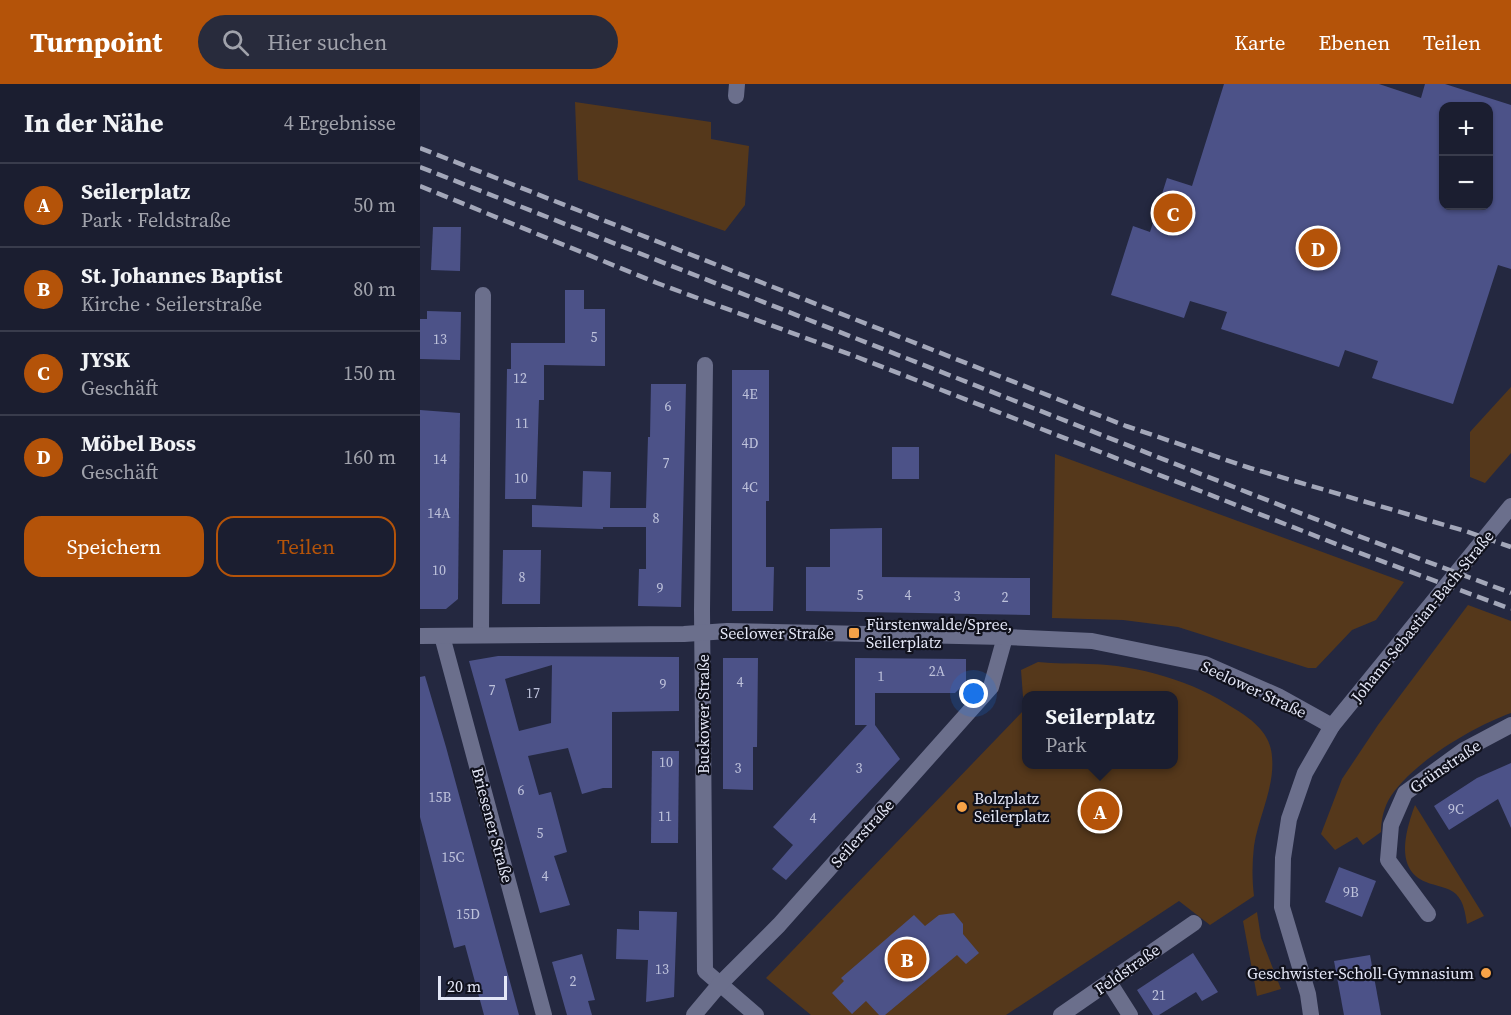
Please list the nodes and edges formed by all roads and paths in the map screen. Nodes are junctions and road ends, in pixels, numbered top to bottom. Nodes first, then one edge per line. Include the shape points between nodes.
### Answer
1 (483, 295) dead end
2 (705, 365) dead end
3 (1511, 506) edge
4 (702, 633) junction
5 (481, 635) junction
6 (420, 636) edge
7 (442, 636) junction
8 (1005, 637) junction
9 (1511, 725) edge
10 (1332, 726) junction
11 (1428, 914) dead end
12 (1194, 923) dead end
13 (1109, 982) junction
14 (720, 984) junction
15 (543, 1015) edge
16 (694, 1015) edge
17 (756, 1015) edge
18 (1061, 1015) edge
19 (1130, 1015) edge
20 (1311, 1015) edge

1 - 5 street
2 - 4 street, Buckower Straße
3 - 10 street, Johann-Sebastian-Bach-Straße
4 - 5 street, Seelower Straße
4 - 8 street, Seelower Straße
4 - 14 street, Buckower Straße via 705,971
5 - 7 street, Seelower Straße
6 - 7 street, Seelower Straße
7 - 15 street, Briesener Straße
8 - 10 street, Seelower Straße via 1092,640 1205,664 1278,696
8 - 14 street, Seilerstraße via 991,687 779,925
9 - 11 street, Grünstraße via 1464,750 1405,793 1391,825 1388,860
10 - 20 street, Johann-Sebastian-Bach-Straße via 1305,773 1289,819 1283,858 1282,907
12 - 13 street, Feldstraße
13 - 18 street, Feldstraße
13 - 19 street
14 - 16 street, Seilerstraße
14 - 17 street, Buckower Straße

